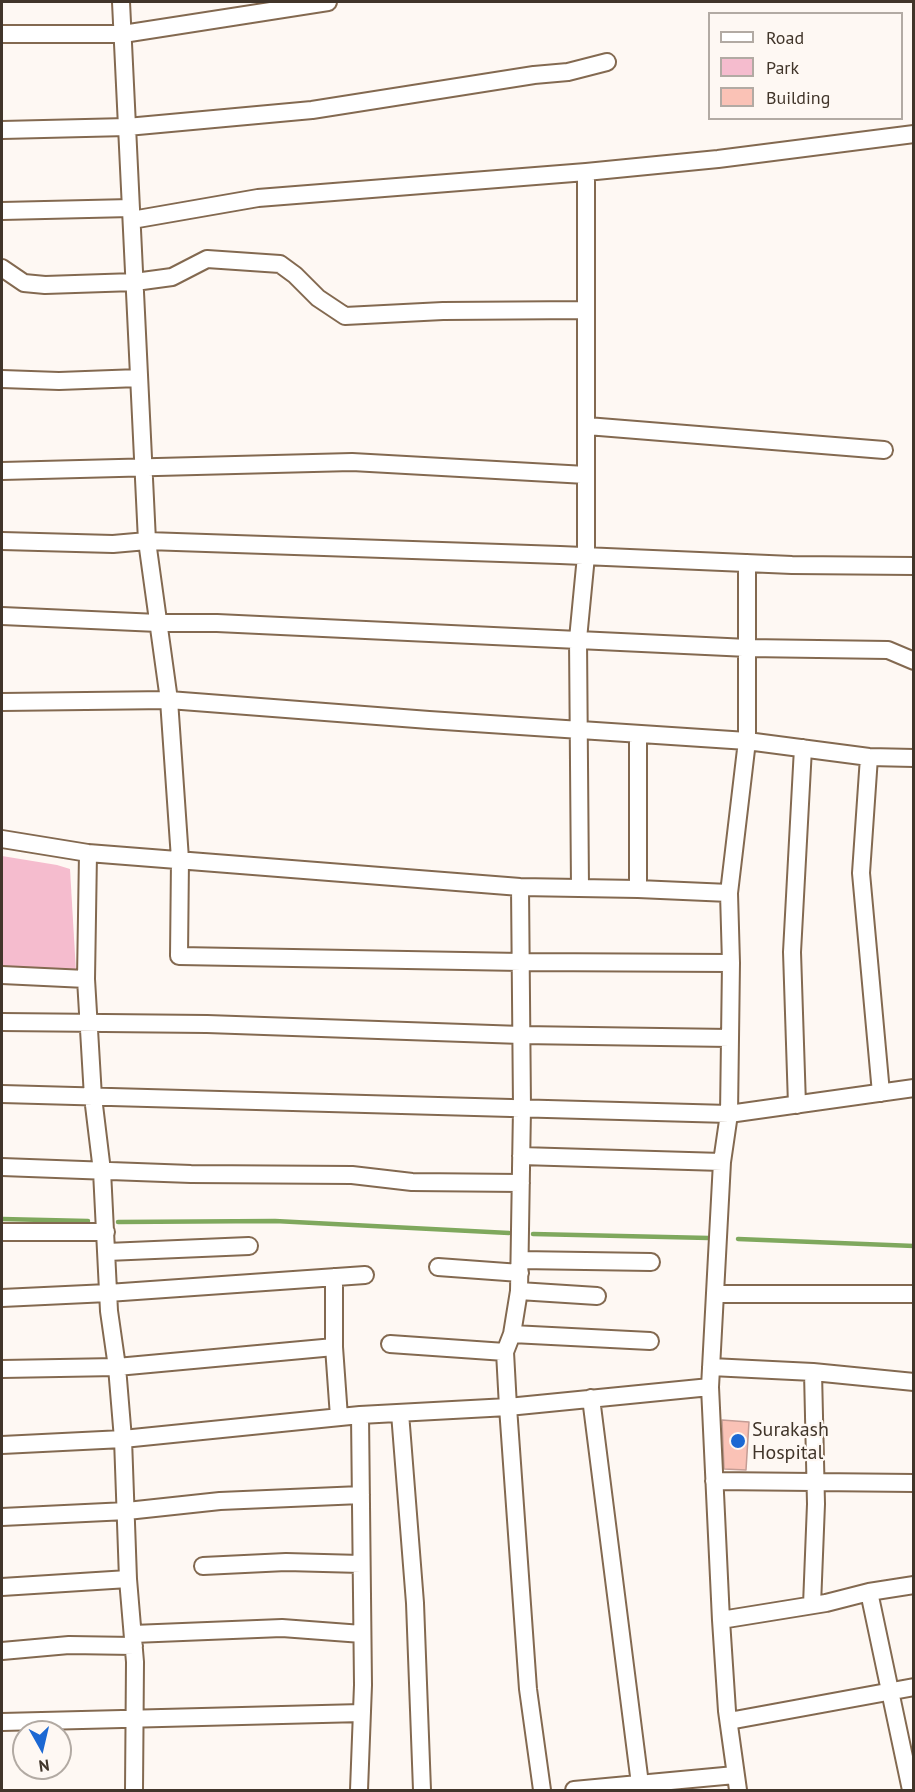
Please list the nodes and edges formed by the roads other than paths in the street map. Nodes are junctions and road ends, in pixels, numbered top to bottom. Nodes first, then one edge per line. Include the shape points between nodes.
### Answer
1 (121, 2) edge
2 (328, 2) edge
3 (2, 34) edge
4 (123, 34) junction
5 (607, 62) dead end
6 (127, 127) junction
7 (2, 130) edge
8 (914, 134) edge
9 (586, 172) junction
10 (2, 211) edge
11 (132, 214) junction
12 (2, 268) edge
13 (135, 282) junction
14 (586, 310) junction
15 (139, 378) junction
16 (2, 379) edge
17 (587, 426) junction
18 (884, 450) dead end
19 (143, 469) junction
20 (2, 471) edge
21 (586, 475) junction
22 (2, 541) edge
23 (147, 541) junction
24 (586, 556) junction
25 (747, 563) junction
26 (914, 566) edge
27 (2, 616) edge
28 (158, 623) junction
29 (578, 639) junction
30 (748, 648) junction
31 (914, 661) edge
32 (169, 700) junction
33 (2, 702) edge
34 (580, 730) junction
35 (638, 734) junction
36 (747, 741) junction
37 (803, 748) junction
38 (869, 757) junction
39 (914, 759) edge
40 (2, 839) edge
41 (88, 853) junction
42 (180, 859) junction
43 (520, 887) junction
44 (580, 888) junction
45 (638, 889) junction
46 (729, 893) junction
47 (521, 962) junction
48 (731, 963) junction
49 (2, 975) edge
50 (86, 979) junction
51 (2, 1022) edge
52 (89, 1023) junction
53 (521, 1035) junction
54 (730, 1038) junction
55 (914, 1088) edge
56 (881, 1093) junction
57 (2, 1094) edge
58 (93, 1096) junction
59 (797, 1105) junction
60 (522, 1108) junction
61 (729, 1114) junction
62 (521, 1156) junction
63 (722, 1162) junction
64 (2, 1167) edge
65 (102, 1170) junction
66 (521, 1183) junction
67 (2, 1232) edge
68 (106, 1232) junction
69 (249, 1246) dead end
70 (107, 1252) junction
71 (651, 1262) dead end
72 (438, 1267) dead end
73 (520, 1267) junction
74 (365, 1275) dead end
75 (334, 1277) junction
76 (519, 1291) junction
77 (108, 1293) junction
78 (715, 1294) junction
79 (914, 1294) edge
80 (597, 1296) dead end
81 (2, 1298) edge
82 (512, 1334) junction
83 (650, 1341) dead end
84 (390, 1344) dead end
85 (334, 1347) junction
86 (505, 1352) junction
87 (117, 1366) junction
88 (711, 1367) junction
89 (2, 1369) edge
90 (813, 1372) junction
91 (914, 1382) edge
92 (710, 1387) junction
93 (591, 1398) junction
94 (508, 1407) junction
95 (400, 1413) junction
96 (360, 1415) junction
97 (339, 1417) junction
98 (123, 1439) junction
99 (2, 1445) edge
100 (714, 1481) junction
101 (816, 1481) junction
102 (914, 1483) edge
103 (360, 1496) junction
104 (127, 1511) junction
105 (2, 1517) edge
106 (361, 1564) junction
107 (203, 1566) dead end
108 (128, 1579) junction
109 (914, 1585) edge
110 (2, 1587) edge
111 (869, 1592) junction
112 (812, 1605) junction
113 (721, 1620) junction
114 (362, 1634) junction
115 (133, 1640) junction
116 (2, 1651) edge
117 (914, 1687) edge
118 (891, 1691) junction
119 (362, 1713) junction
120 (135, 1719) junction
121 (729, 1721) junction
122 (2, 1722) edge
123 (736, 1783) edge
124 (640, 1784) junction
125 (134, 1791) edge
126 (359, 1791) edge
127 (422, 1791) edge
128 (542, 1791) edge
129 (574, 1791) edge
130 (910, 1791) edge

1 - 4 street
2 - 4 street
3 - 4 street
4 - 6 street
5 - 6 street via 568,72 312,110
6 - 7 street
6 - 11 street
8 - 9 street
9 - 11 street via 258,198
9 - 14 street
10 - 11 street
11 - 13 street
12 - 13 street via 24,283
13 - 14 street via 172,277 207,259 280,264 345,316
13 - 15 street
14 - 17 street
15 - 16 street
15 - 19 street
17 - 18 street
17 - 21 street
19 - 20 street
19 - 21 street via 352,462
19 - 23 street
21 - 24 street
22 - 23 street
23 - 24 street
23 - 28 street
24 - 25 street
24 - 29 street
25 - 26 street
25 - 30 street
27 - 28 street
28 - 29 street
28 - 32 street
29 - 30 street
29 - 34 street
30 - 31 street via 888,650
30 - 36 street
32 - 33 street
32 - 34 street
32 - 42 street
34 - 35 street
34 - 44 street
35 - 36 street
35 - 45 street
36 - 37 street
36 - 46 street
37 - 38 street
37 - 59 street via 792,952
38 - 39 street
38 - 56 street via 861,873
40 - 41 street
41 - 42 street
41 - 50 street
42 - 43 street
42 - 47 street via 179,956
43 - 44 street
43 - 47 street
44 - 45 street
45 - 46 street
46 - 48 street
47 - 48 street
47 - 53 street
48 - 54 street
49 - 50 street
50 - 52 street
51 - 52 street
52 - 53 street
52 - 58 street
53 - 54 street
53 - 60 street
54 - 61 street
55 - 56 street
56 - 59 street
57 - 58 street
58 - 60 street
58 - 65 street
59 - 61 street
60 - 61 street
60 - 62 street
61 - 63 street
62 - 63 street
62 - 66 street
63 - 78 street
64 - 65 street
65 - 66 street
65 - 68 street
66 - 73 street
67 - 68 street
68 - 70 street
69 - 70 street
70 - 77 street
71 - 73 street
72 - 73 street
73 - 76 street
74 - 75 street
75 - 77 street
75 - 85 street
76 - 80 street
76 - 82 street
77 - 81 street
77 - 87 street
78 - 79 street
78 - 88 street
82 - 83 street
82 - 86 street
84 - 86 street
85 - 87 street
85 - 97 street
86 - 94 street
87 - 89 street
87 - 98 street
88 - 90 street
88 - 92 street
90 - 91 street
90 - 101 street
92 - 93 street
92 - 100 street
93 - 94 street
93 - 124 street
94 - 95 street
94 - 128 street via 528,1689
95 - 96 street
95 - 127 street via 415,1603
96 - 97 street
96 - 103 street
97 - 98 street
98 - 99 street
98 - 104 street
100 - 101 street
100 - 113 street
101 - 102 street
101 - 112 street
103 - 104 street via 220,1502
103 - 106 street
104 - 105 street
104 - 108 street
106 - 107 street
106 - 114 street
108 - 110 street
108 - 115 street
109 - 111 street
111 - 112 street
111 - 118 street
112 - 113 street
113 - 121 street
114 - 115 street via 282,1629
114 - 119 street
115 - 116 street
115 - 120 street
117 - 118 street
118 - 121 street
118 - 130 street
119 - 120 street
119 - 126 street
120 - 122 street
120 - 125 street
121 - 123 street
123 - 124 street
124 - 129 street

